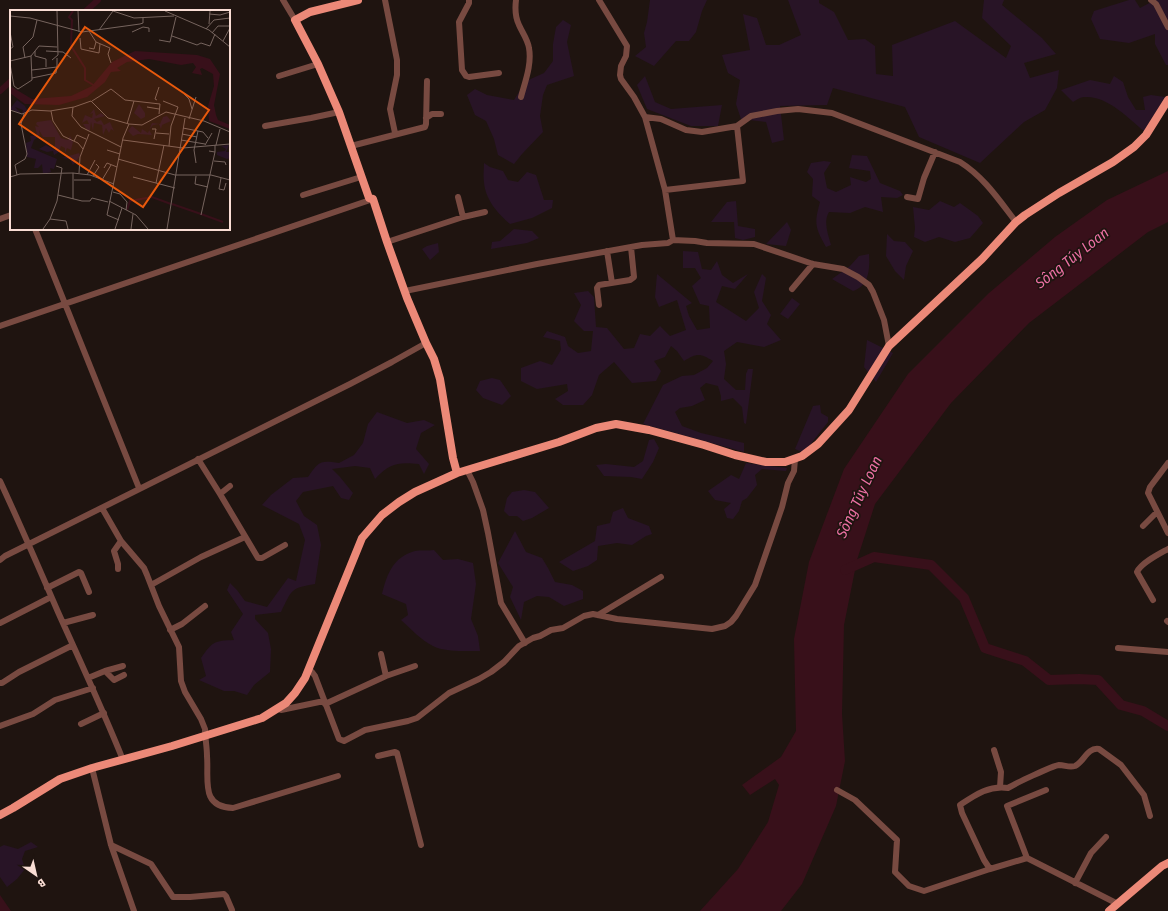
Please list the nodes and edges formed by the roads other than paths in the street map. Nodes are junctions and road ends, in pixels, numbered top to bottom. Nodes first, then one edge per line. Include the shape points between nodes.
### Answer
1 (283, 0) edge
2 (358, 0) edge
3 (385, 0) edge
4 (469, 0) edge
5 (516, 0) edge
6 (599, 0) edge
7 (1152, 0) edge
8 (294, 20) junction
9 (1168, 27) edge
10 (318, 64) junction
11 (499, 73) dead end
12 (279, 76) dead end
13 (427, 81) dead end
14 (521, 97) dead end
15 (1168, 100) edge
16 (338, 112) junction
17 (441, 114) dead end
18 (646, 117) junction
19 (426, 118) junction
20 (265, 126) dead end
21 (737, 126) junction
22 (395, 133) junction
23 (351, 146) junction
24 (935, 152) junction
25 (361, 177) junction
26 (665, 190) junction
27 (302, 195) dead end
28 (458, 197) dead end
29 (907, 197) dead end
30 (373, 199) junction
31 (485, 212) dead end
32 (10, 215) edge
33 (463, 217) junction
34 (0, 219) edge
35 (1016, 222) junction
36 (35, 230) edge
37 (673, 240) junction
38 (387, 242) junction
39 (631, 247) junction
40 (607, 251) junction
41 (813, 264) junction
42 (612, 283) junction
43 (792, 289) dead end
44 (405, 291) junction
45 (65, 304) junction
46 (599, 305) dead end
47 (0, 326) edge
48 (426, 343) junction
49 (889, 346) junction
50 (198, 459) junction
51 (795, 459) junction
52 (1168, 463) edge
53 (467, 470) junction
54 (458, 473) junction
55 (0, 480) edge
56 (230, 486) dead end
57 (139, 488) junction
58 (220, 494) junction
59 (102, 508) junction
60 (1157, 512) junction
61 (1143, 526) dead end
62 (1168, 533) edge
63 (245, 537) junction
64 (121, 541) junction
65 (29, 544) junction
66 (284, 546) dead end
67 (1168, 549) edge
68 (0, 560) edge
69 (118, 569) dead end
70 (661, 577) dead end
71 (151, 585) junction
72 (47, 588) junction
73 (89, 592) dead end
74 (51, 597) junction
75 (1153, 600) dead end
76 (205, 606) dead end
77 (93, 615) dead end
78 (598, 615) junction
79 (0, 623) edge
80 (63, 623) junction
81 (170, 630) junction
82 (525, 643) junction
83 (73, 645) junction
84 (1118, 648) dead end
85 (1168, 652) edge
86 (381, 654) dead end
87 (124, 666) dead end
88 (415, 666) dead end
89 (308, 670) junction
90 (105, 671) junction
91 (124, 675) dead end
92 (386, 676) junction
93 (88, 678) junction
94 (0, 683) edge
95 (93, 688) junction
96 (325, 702) junction
97 (278, 709) junction
98 (104, 713) junction
99 (81, 724) dead end
100 (0, 726) edge
101 (205, 735) junction
102 (994, 750) dead end
103 (378, 756) dead end
104 (124, 760) junction
105 (92, 768) junction
106 (338, 776) dead end
107 (1000, 787) junction
108 (837, 790) dead end
109 (1046, 790) dead end
110 (0, 815) edge
111 (1150, 816) dead end
112 (1106, 837) dead end
113 (422, 845) dead end
114 (111, 846) junction
115 (1027, 858) junction
116 (1168, 863) edge
117 (990, 869) junction
118 (1075, 883) junction
119 (1118, 904) junction
120 (232, 910) dead end
121 (134, 911) edge
122 (1109, 911) edge

1 - 8 street
2 - 8 street via 310,12
3 - 22 street via 398,60 390,110
4 - 11 street via 459,22 462,70 469,77
5 - 14 street via 518,23 530,54
6 - 18 street via 627,46 621,66 621,79
7 - 9 street
8 - 10 street
10 - 12 street
10 - 16 street
13 - 19 street
15 - 35 street via 1146,135 1134,147
16 - 20 street
16 - 23 street
17 - 19 street via 432,114
18 - 21 street via 661,119 694,132
18 - 26 street
19 - 22 street via 425,126
21 - 24 street via 751,116 777,111 798,109 832,113
21 - 26 street via 743,181
22 - 23 street
23 - 25 street
24 - 29 street via 918,199
24 - 35 street via 972,169
25 - 27 street
25 - 30 street via 368,198
26 - 37 street
28 - 33 street
30 - 38 street
30 - 45 street
31 - 33 street
32 - 34 street
33 - 38 street
35 - 49 street via 982,259
36 - 45 street
37 - 39 street via 668,243
37 - 41 street via 754,244
38 - 44 street
39 - 40 street
39 - 42 street via 634,277
40 - 42 street
40 - 44 street
41 - 43 street
41 - 49 street via 843,269 869,285 884,320
42 - 46 street via 598,286
44 - 48 street
45 - 47 street
45 - 57 street
48 - 50 street via 350,384
48 - 54 street via 440,379 453,458
49 - 51 street via 849,410 818,444
50 - 57 street
50 - 58 street
51 - 53 street via 766,462 656,432 616,424 596,428
51 - 78 street via 794,471 788,482 755,585 731,622 712,629
52 - 60 street via 1148,490
53 - 54 street
53 - 82 street via 474,482 483,510 501,603
54 - 89 street via 399,502 382,515 362,538
55 - 65 street
56 - 58 street
57 - 59 street
58 - 63 street
59 - 64 street
59 - 65 street
60 - 61 street
60 - 62 street
63 - 66 street via 259,559
63 - 71 street via 201,557
64 - 69 street via 114,551
64 - 71 street via 144,568
65 - 68 street
65 - 72 street
67 - 75 street via 1149,560 1136,572
70 - 78 street
71 - 81 street
72 - 73 street via 79,572
72 - 74 street
74 - 79 street
74 - 80 street
76 - 81 street
77 - 80 street
78 - 82 street via 584,616 563,628 551,630
80 - 83 street
81 - 101 street via 179,647 181,681 204,724
82 - 96 street via 491,672 449,693 425,713 408,721 365,730 352,738 341,741 337,736
83 - 93 street
83 - 94 street
84 - 85 street
86 - 92 street
87 - 90 street
88 - 92 street
89 - 96 street via 315,676
89 - 97 street via 295,693
90 - 91 street via 114,680
90 - 93 street
92 - 96 street
93 - 95 street
95 - 98 street
95 - 100 street via 55,700 33,714
96 - 97 street
97 - 101 street via 254,721
98 - 99 street
98 - 104 street
101 - 104 street
101 - 106 street via 208,790 213,801 222,808 233,808
102 - 107 street via 1001,772
103 - 113 street via 397,753
104 - 105 street
105 - 110 street via 60,779
105 - 114 street
107 - 111 street via 1008,788 1059,765 1075,766 1096,748 1121,766 1144,795
107 - 117 street via 980,792 960,805
108 - 117 street via 855,800 897,840 895,872 909,886 924,891
109 - 115 street via 1007,806
112 - 118 street via 1091,853
114 - 120 street via 151,864 173,897 224,894
114 - 121 street
115 - 117 street
115 - 118 street
116 - 119 street
118 - 119 street
119 - 122 street

